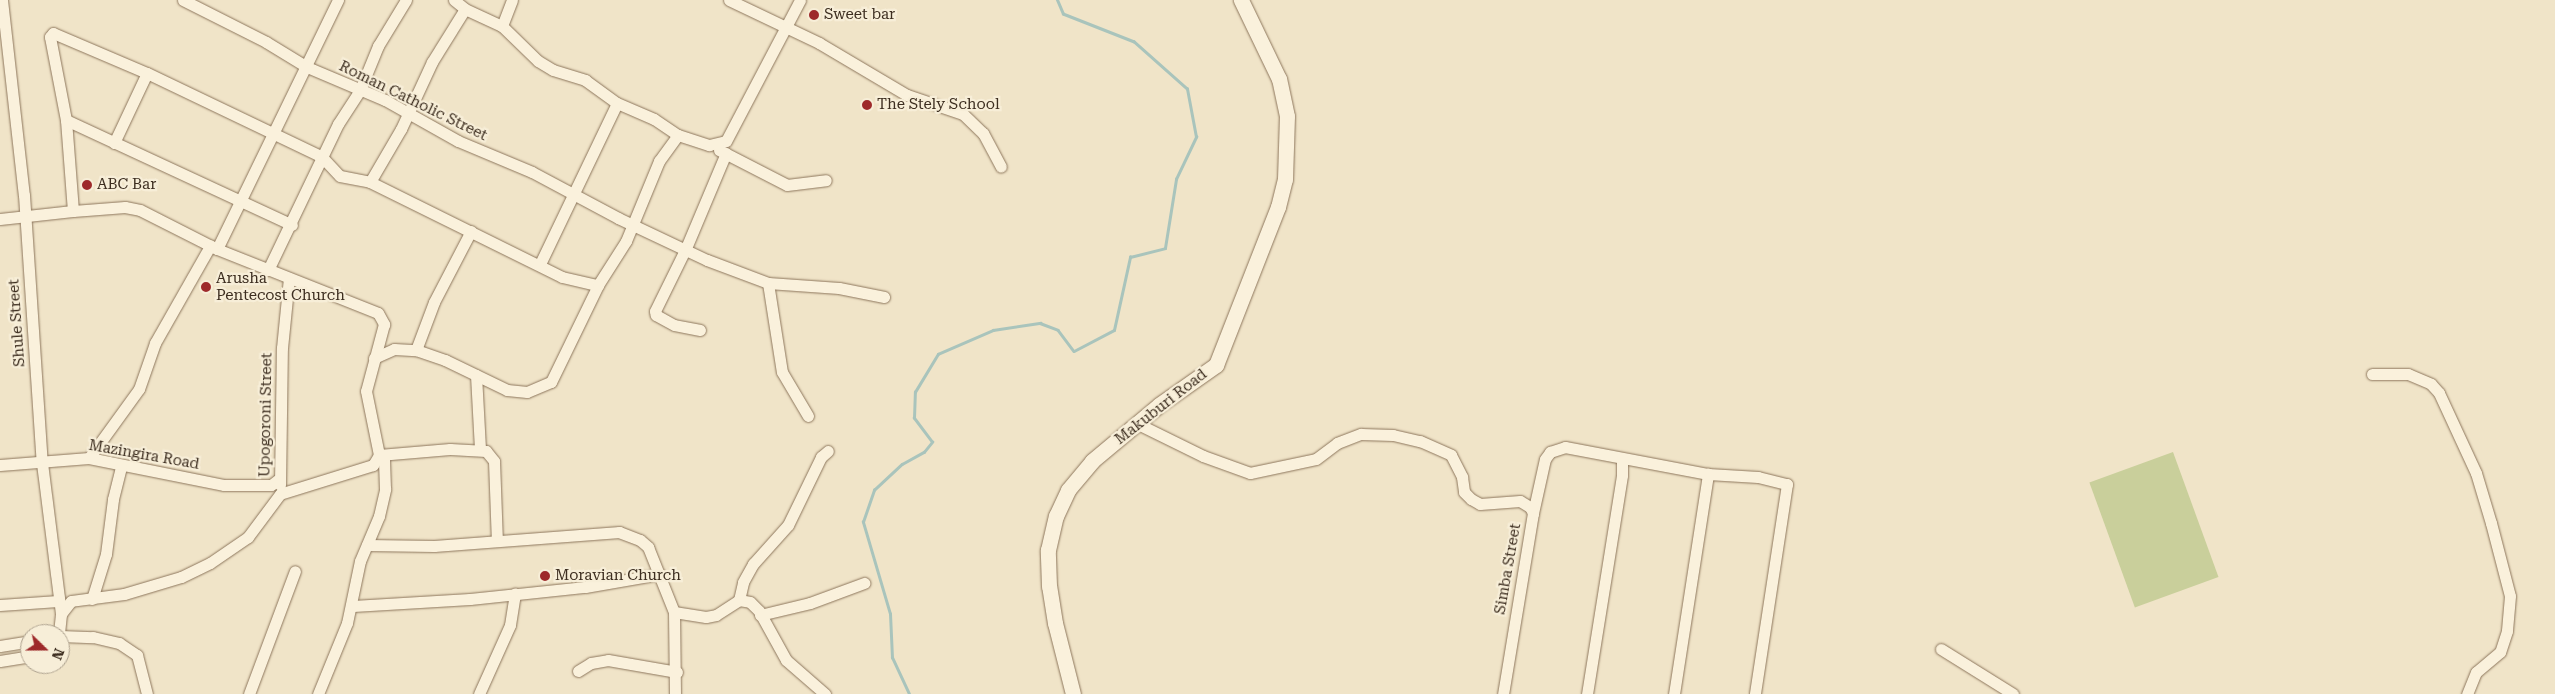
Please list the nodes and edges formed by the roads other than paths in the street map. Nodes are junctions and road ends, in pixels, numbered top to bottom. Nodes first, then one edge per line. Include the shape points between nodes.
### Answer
1 (2, 0) edge
2 (184, 0) edge
3 (338, 0) edge
4 (406, 0) edge
5 (454, 0) edge
6 (512, 0) edge
7 (729, 0) edge
8 (800, 0) edge
9 (1240, 0) edge
10 (465, 9) junction
11 (502, 26) junction
12 (785, 26) junction
13 (306, 67) junction
14 (147, 73) junction
15 (360, 90) junction
16 (617, 103) junction
17 (409, 113) junction
18 (66, 120) junction
19 (273, 135) junction
20 (678, 136) junction
21 (114, 143) junction
22 (709, 145) junction
23 (726, 153) junction
24 (322, 158) junction
25 (1001, 167) dead end
26 (826, 180) dead end
27 (370, 182) junction
28 (574, 195) junction
29 (240, 200) junction
30 (73, 211) junction
31 (25, 216) junction
32 (0, 219) edge
33 (292, 225) junction
34 (632, 225) junction
35 (471, 231) junction
36 (214, 247) junction
37 (686, 248) junction
38 (540, 264) junction
39 (268, 270) junction
40 (289, 278) junction
41 (768, 283) junction
42 (598, 285) junction
43 (884, 296) dead end
44 (700, 330) dead end
45 (416, 350) junction
46 (374, 358) junction
47 (2372, 374) dead end
48 (476, 375) junction
49 (808, 416) dead end
50 (1138, 424) junction
51 (480, 450) junction
52 (828, 451) dead end
53 (381, 455) junction
54 (89, 458) junction
55 (1622, 459) junction
56 (42, 463) junction
57 (0, 466) edge
58 (121, 466) junction
59 (1708, 474) junction
60 (280, 478) junction
61 (280, 494) junction
62 (1533, 513) junction
63 (497, 541) junction
64 (368, 545) junction
65 (295, 571) dead end
66 (660, 574) junction
67 (864, 583) dead end
68 (515, 593) junction
69 (92, 599) junction
70 (740, 600) junction
71 (58, 601) junction
72 (0, 605) edge
73 (352, 606) junction
74 (674, 612) junction
75 (61, 614) junction
76 (760, 615) junction
77 (61, 624) edge
78 (70, 636) edge
79 (20, 643) edge
80 (0, 646) edge
81 (1941, 649) dead end
82 (20, 658) edge
83 (0, 661) edge
84 (578, 671) dead end
85 (676, 672) junction
86 (147, 694) edge
87 (249, 694) edge
88 (318, 694) edge
89 (479, 694) edge
90 (675, 694) edge
91 (825, 694) edge
92 (1073, 694) edge
93 (1502, 694) edge
94 (1587, 694) edge
95 (1674, 694) edge
96 (1755, 694) edge
97 (2013, 694) edge
98 (2467, 694) edge

1 - 31 street, Shule Street
2 - 13 street, Roman Catholic Street via 266,42
3 - 13 street
4 - 15 street via 378,46
5 - 10 street
6 - 11 street
7 - 12 street
8 - 12 street
9 - 50 street, Makuburi Road via 1279,79 1287,116 1282,188 1216,365
10 - 11 street
10 - 17 street via 432,62
11 - 16 street via 545,67 585,80
12 - 22 street via 752,98 726,141
12 - 25 street via 908,95 963,114 983,133
13 - 15 street, Roman Catholic Street
13 - 19 street
14 - 18 street via 53,33 50,38
14 - 19 street
14 - 21 street
15 - 17 street, Roman Catholic Street
15 - 24 street
16 - 20 street via 654,119
16 - 28 street
17 - 27 street
17 - 28 street, Roman Catholic Street via 458,141 532,172
18 - 21 street
18 - 30 street
19 - 24 street
19 - 29 street
20 - 22 street
20 - 34 street via 660,161
21 - 29 street
22 - 23 street
23 - 26 street via 787,185
23 - 37 street
24 - 27 street via 340,176
24 - 33 street
27 - 35 street
28 - 34 street, Roman Catholic Street
28 - 38 street
29 - 33 street
29 - 36 street
30 - 31 street
30 - 36 street via 140,210
31 - 32 street
31 - 56 street, Shule Street
33 - 39 street
34 - 37 street, Roman Catholic Street
34 - 42 street via 616,261
35 - 38 street
35 - 45 street via 434,302
36 - 39 street
36 - 54 street via 155,342 139,389
37 - 41 street, Roman Catholic Street via 707,260
37 - 44 street via 655,312 674,325
38 - 42 street via 562,277
39 - 40 street
40 - 46 street via 378,313 384,324
40 - 60 street, Upogoroni Street via 282,348
41 - 43 street, Roman Catholic Street via 839,288
41 - 49 street via 782,372
42 - 48 street via 551,382 527,392 507,390
45 - 46 street via 388,350
45 - 48 street
46 - 53 street via 366,391
47 - 98 street via 2408,374 2431,384 2476,473 2491,523 2510,596 2507,631 2500,652 2476,672
48 - 51 street
50 - 62 street, Simba Street via 1239,472 1258,473 1306,462 1337,443 1360,434 1411,439 1441,450 1454,459 1464,492 1471,499 1480,504 1520,501
50 - 92 street, Makuburi Road via 1092,461 1068,490 1056,516 1048,550 1054,623
51 - 53 street
51 - 63 street via 486,451 494,461
52 - 70 street via 821,458 788,525 754,564 743,582
53 - 61 street, Upogoroni Street via 369,468 311,482
53 - 64 street via 385,489
54 - 56 street, Mazingira Road
54 - 58 street, Mazingira Road
55 - 59 street
55 - 62 street via 1565,447 1550,452 1545,459
55 - 94 street via 1621,485
56 - 57 street, Mazingira Road
56 - 71 street, Shule Street
58 - 60 street, Mazingira Road via 240,486 271,485
58 - 69 street via 106,554
59 - 95 street
59 - 96 street via 1758,477 1787,484
60 - 61 street, Upogoroni Street
61 - 69 street via 254,532 210,563 159,586
62 - 93 street, Simba Street
63 - 64 street via 434,546
63 - 66 street via 619,532 640,540 648,547
64 - 73 street via 356,574
65 - 87 street
66 - 68 street via 586,587
66 - 74 street
67 - 76 street via 810,603
68 - 73 street via 448,601
68 - 89 street via 510,625
69 - 75 street via 71,601
70 - 74 street via 716,615 706,617
70 - 76 street via 754,605
71 - 72 street
71 - 75 street, Shule Street
73 - 88 street
74 - 85 street
75 - 77 street, Shule Street
76 - 91 street via 786,660
78 - 86 street via 119,643 137,655
79 - 80 street
81 - 97 street
82 - 83 street
84 - 85 street via 591,663 608,660
85 - 90 street

